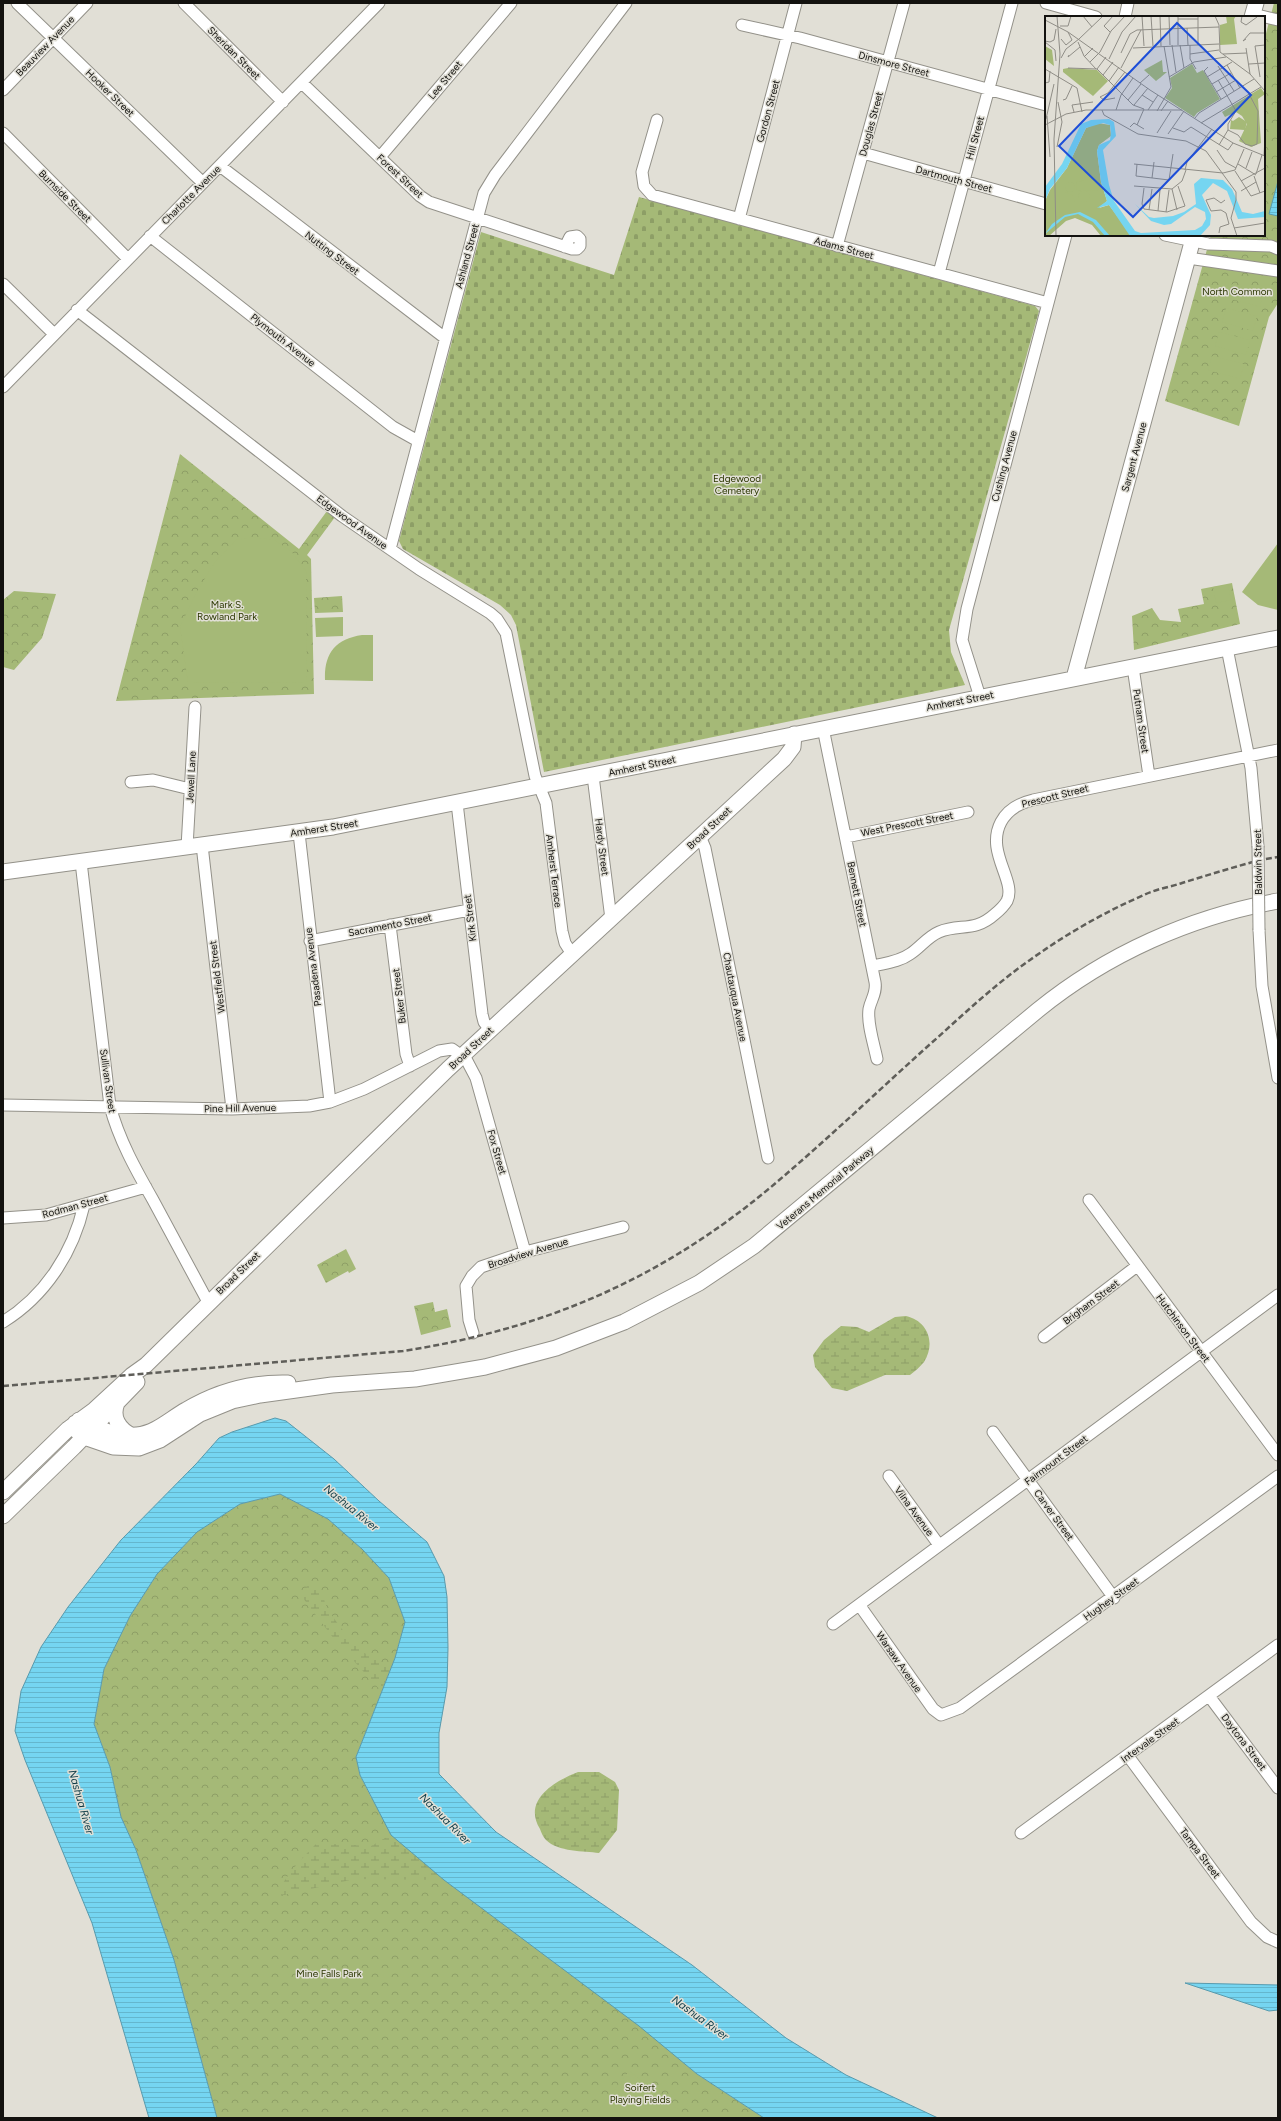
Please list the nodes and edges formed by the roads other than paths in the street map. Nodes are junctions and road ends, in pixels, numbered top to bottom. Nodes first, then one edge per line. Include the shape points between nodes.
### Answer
1 (17, 3) edge
2 (87, 3) edge
3 (184, 3) edge
4 (511, 3) edge
5 (626, 3) edge
6 (796, 3) edge
7 (904, 3) edge
8 (1012, 3) edge
9 (1046, 3) edge
10 (1128, 3) edge
11 (377, 4) edge
12 (1254, 11) edge
13 (1092, 16) edge
14 (1125, 16) edge
15 (1278, 20) edge
16 (742, 25) dead end
17 (788, 36) junction
18 (53, 38) junction
19 (887, 62) junction
20 (302, 83) junction
21 (988, 89) junction
22 (3, 90) edge
23 (283, 102) junction
24 (1045, 105) edge
25 (657, 120) dead end
26 (3, 133) edge
27 (863, 153) junction
28 (380, 157) junction
29 (220, 166) junction
30 (963, 182) junction
31 (203, 183) junction
32 (1045, 204) edge
33 (477, 218) junction
34 (739, 219) junction
35 (150, 236) junction
36 (1066, 236) edge
37 (1172, 236) edge
38 (1193, 239) edge
39 (837, 246) junction
40 (565, 247) dead end
41 (1278, 249) edge
42 (128, 258) junction
43 (1188, 258) junction
44 (1278, 271) edge
45 (940, 274) junction
46 (3, 284) edge
47 (1048, 303) junction
48 (77, 310) junction
49 (54, 334) junction
50 (445, 338) junction
51 (3, 387) edge
52 (418, 441) junction
53 (390, 549) junction
54 (1278, 638) edge
55 (1227, 648) junction
56 (1133, 667) junction
57 (1074, 678) junction
58 (980, 697) junction
59 (195, 707) dead end
60 (823, 728) junction
61 (794, 734) junction
62 (1278, 750) edge
63 (1248, 756) junction
64 (593, 776) junction
65 (1149, 776) junction
66 (131, 782) dead end
67 (540, 786) junction
68 (190, 789) junction
69 (457, 803) junction
70 (968, 812) dead end
71 (299, 832) junction
72 (700, 836) junction
73 (846, 837) junction
74 (194, 846) junction
75 (81, 862) junction
76 (3, 872) edge
77 (1278, 901) edge
78 (469, 910) junction
79 (611, 919) junction
80 (390, 925) junction
81 (310, 941) junction
82 (572, 954) junction
83 (873, 966) junction
84 (490, 1030) junction
85 (463, 1056) junction
86 (877, 1059) dead end
87 (410, 1066) junction
88 (1278, 1078) edge
89 (330, 1102) junction
90 (3, 1105) edge
91 (110, 1106) junction
92 (232, 1109) junction
93 (768, 1158) dead end
94 (146, 1187) junction
95 (1089, 1200) dead end
96 (84, 1205) junction
97 (3, 1218) edge
98 (623, 1227) dead end
99 (525, 1252) junction
100 (1137, 1266) junction
101 (1278, 1294) edge
102 (208, 1302) junction
103 (3, 1322) edge
104 (473, 1333) dead end
105 (1044, 1337) dead end
106 (1201, 1351) junction
107 (146, 1365) junction
108 (332, 1385) junction
109 (117, 1403) junction
110 (77, 1422) junction
111 (90, 1432) junction
112 (993, 1432) dead end
113 (133, 1436) junction
114 (1278, 1455) edge
115 (889, 1476) dead end
116 (1278, 1476) edge
117 (1029, 1481) junction
118 (3, 1492) edge
119 (3, 1516) edge
120 (940, 1545) junction
121 (1114, 1598) junction
122 (860, 1606) junction
123 (833, 1624) dead end
124 (1278, 1645) edge
125 (1209, 1696) junction
126 (941, 1715) joint
127 (1128, 1756) junction
128 (1278, 1788) edge
129 (1021, 1833) dead end
130 (1278, 1942) edge

1 - 18 street, Hooker Street
2 - 18 street, Beauview Avenue
3 - 23 street, Sheridan Street
4 - 28 street, Lee Street
5 - 33 street, Ashland Street via 495,175 484,193
6 - 17 street, Gordon Street
7 - 19 street, Douglas Street
8 - 21 street, Hill Street
9 - 13 street
10 - 14 street
11 - 20 street, Charlotte Avenue
12 - 15 street
16 - 17 street, Dinsmore Street
17 - 19 street, Dinsmore Street
17 - 34 street, Gordon Street
18 - 22 street, Beauview Avenue
18 - 31 street, Hooker Street
19 - 21 street, Dinsmore Street
19 - 27 street, Douglas Street
20 - 23 street, Charlotte Avenue
20 - 28 street, Forest Street
21 - 24 street, Dinsmore Street
21 - 30 street, Hill Street
23 - 29 street, Charlotte Avenue
25 - 34 street, Adams Street via 642,172 644,186 648,192
26 - 42 street, Burnside Street
27 - 30 street, Dartmouth Street
27 - 39 street, Douglas Street
28 - 33 street, Forest Street via 429,202
29 - 31 street, Charlotte Avenue
29 - 50 street, Nutting Street
30 - 32 street, Dartmouth Street
30 - 45 street, Hill Street
31 - 35 street, Charlotte Avenue
33 - 40 street, Forest Street
33 - 50 street, Ashland Street
34 - 39 street, Adams Street
35 - 42 street, Charlotte Avenue
35 - 52 street, Plymouth Avenue via 393,427
36 - 47 street, Cushing Avenue
37 - 38 street
38 - 41 street via 1271,246
38 - 43 main road, Sargent Avenue
39 - 45 street, Adams Street
42 - 48 street, Charlotte Avenue
43 - 44 street
43 - 57 main road, Sargent Avenue
45 - 47 street, Adams Street
46 - 49 street
47 - 58 street, Cushing Avenue via 978,565 963,631 964,647
48 - 49 street, Charlotte Avenue
48 - 53 street, Edgewood Avenue via 342,516
49 - 51 street, Charlotte Avenue
50 - 52 street, Ashland Street
52 - 53 street, Ashland Street
53 - 67 street, Edgewood Avenue via 482,608 502,626 506,633
54 - 55 main road, Amherst Street
55 - 56 main road, Amherst Street
55 - 63 street, Baldwin Street
56 - 57 main road, Amherst Street
56 - 65 street, Putnam Street
57 - 58 main road, Amherst Street
58 - 60 main road, Amherst Street
59 - 68 street, Jewell Lane
60 - 61 main road, Amherst Street
60 - 73 street, Bennett Street
61 - 64 main road, Amherst Street
61 - 72 main road, Broad Street via 793,747 784,759
62 - 63 street, Prescott Street
63 - 65 street, Prescott Street
63 - 88 street, Baldwin Street, bridge via 1258,846 1262,986
64 - 67 main road, Amherst Street
64 - 79 street, Hardy Street
65 - 83 street, Prescott Street via 1033,800 1016,806 1002,820 996,836 997,852 1009,890 1008,899 1003,907 985,923 939,932 903,958
66 - 68 street via 152,780
67 - 69 main road, Amherst Street
67 - 82 street, Amherst Terrace via 546,802 563,937
68 - 74 street, Jewell Lane
69 - 71 main road, Amherst Street
69 - 78 street, Kirk Street
70 - 73 street, West Prescott Street
71 - 74 main road, Amherst Street
71 - 81 street, Pasadena Avenue
72 - 79 main road, Broad Street
72 - 93 street, Chautauqua Avenue via 705,848
73 - 83 street, Bennett Street
74 - 75 main road, Amherst Street
74 - 92 street, Westfield Street
75 - 76 main road, Amherst Street
75 - 91 street, Sullivan Street
77 - 108 main road, Veterans Memorial Parkway via 1231,911 1183,927 1127,952 1081,978 1032,1015 774,1231 726,1266 669,1300 591,1335 504,1363 414,1379
78 - 80 street, Sacramento Street
78 - 84 street, Kirk Street via 482,1014
79 - 82 main road, Broad Street
80 - 81 street, Sacramento Street
80 - 87 street, Buker Street via 406,1054
81 - 89 street, Pasadena Avenue
82 - 84 main road, Broad Street
83 - 86 street, Bennett Street via 876,989 869,1013
84 - 85 main road, Broad Street
85 - 87 street, Pine Hill Avenue via 455,1050 445,1049
85 - 99 street, Fox Street via 476,1078
85 - 102 main road, Broad Street
87 - 89 street, Pine Hill Avenue via 371,1086
89 - 92 street, Pine Hill Avenue via 309,1106
90 - 91 street, Pine Hill Avenue
91 - 92 street, Pine Hill Avenue
91 - 94 street, Sullivan Street via 118,1132
94 - 96 street, Rodman Street
94 - 102 street, Sullivan Street
95 - 100 street, Hutchinson Street
96 - 97 street, Rodman Street via 46,1215
96 - 103 street via 80,1225 58,1268 30,1300
98 - 99 street, Broadview Avenue
99 - 104 street, Broadview Avenue via 481,1267 472,1276 466,1286 466,1296
100 - 105 street, Brigham Street
100 - 106 street, Hutchinson Street
101 - 106 street, Fairmount Street
102 - 107 main road, Broad Street
106 - 114 street, Hutchinson Street
106 - 117 street, Fairmount Street
107 - 109 main road, Broad Street via 138,1380
107 - 110 main road, Broad Street
108 - 111 main road, Veterans Memorial Parkway via 232,1401 194,1418 156,1442 139,1448 113,1447
108 - 113 main road, Veterans Memorial Parkway via 274,1383 237,1389 199,1403 154,1430
109 - 111 main road, Broad Street
109 - 113 main road via 117,1422 124,1431
110 - 111 main road, Veterans Memorial Parkway
110 - 118 main road, Broad Street
111 - 113 main road, Veterans Memorial Parkway
111 - 119 main road, Broad Street
112 - 117 street, Carver Street
115 - 120 street, Vilna Avenue
116 - 121 street, Hughey Street
117 - 120 street, Fairmount Street
117 - 121 street, Carver Street
120 - 122 street, Fairmount Street
121 - 126 street, Hughey Street via 960,1708
122 - 123 street, Fairmount Street
122 - 126 street, Warsaw Avenue via 933,1709
124 - 125 street, Intervale Street
125 - 127 street, Intervale Street
125 - 128 street, Daytona Street
127 - 129 street, Intervale Street
127 - 130 street, Tampa Street via 1251,1922 1267,1937

